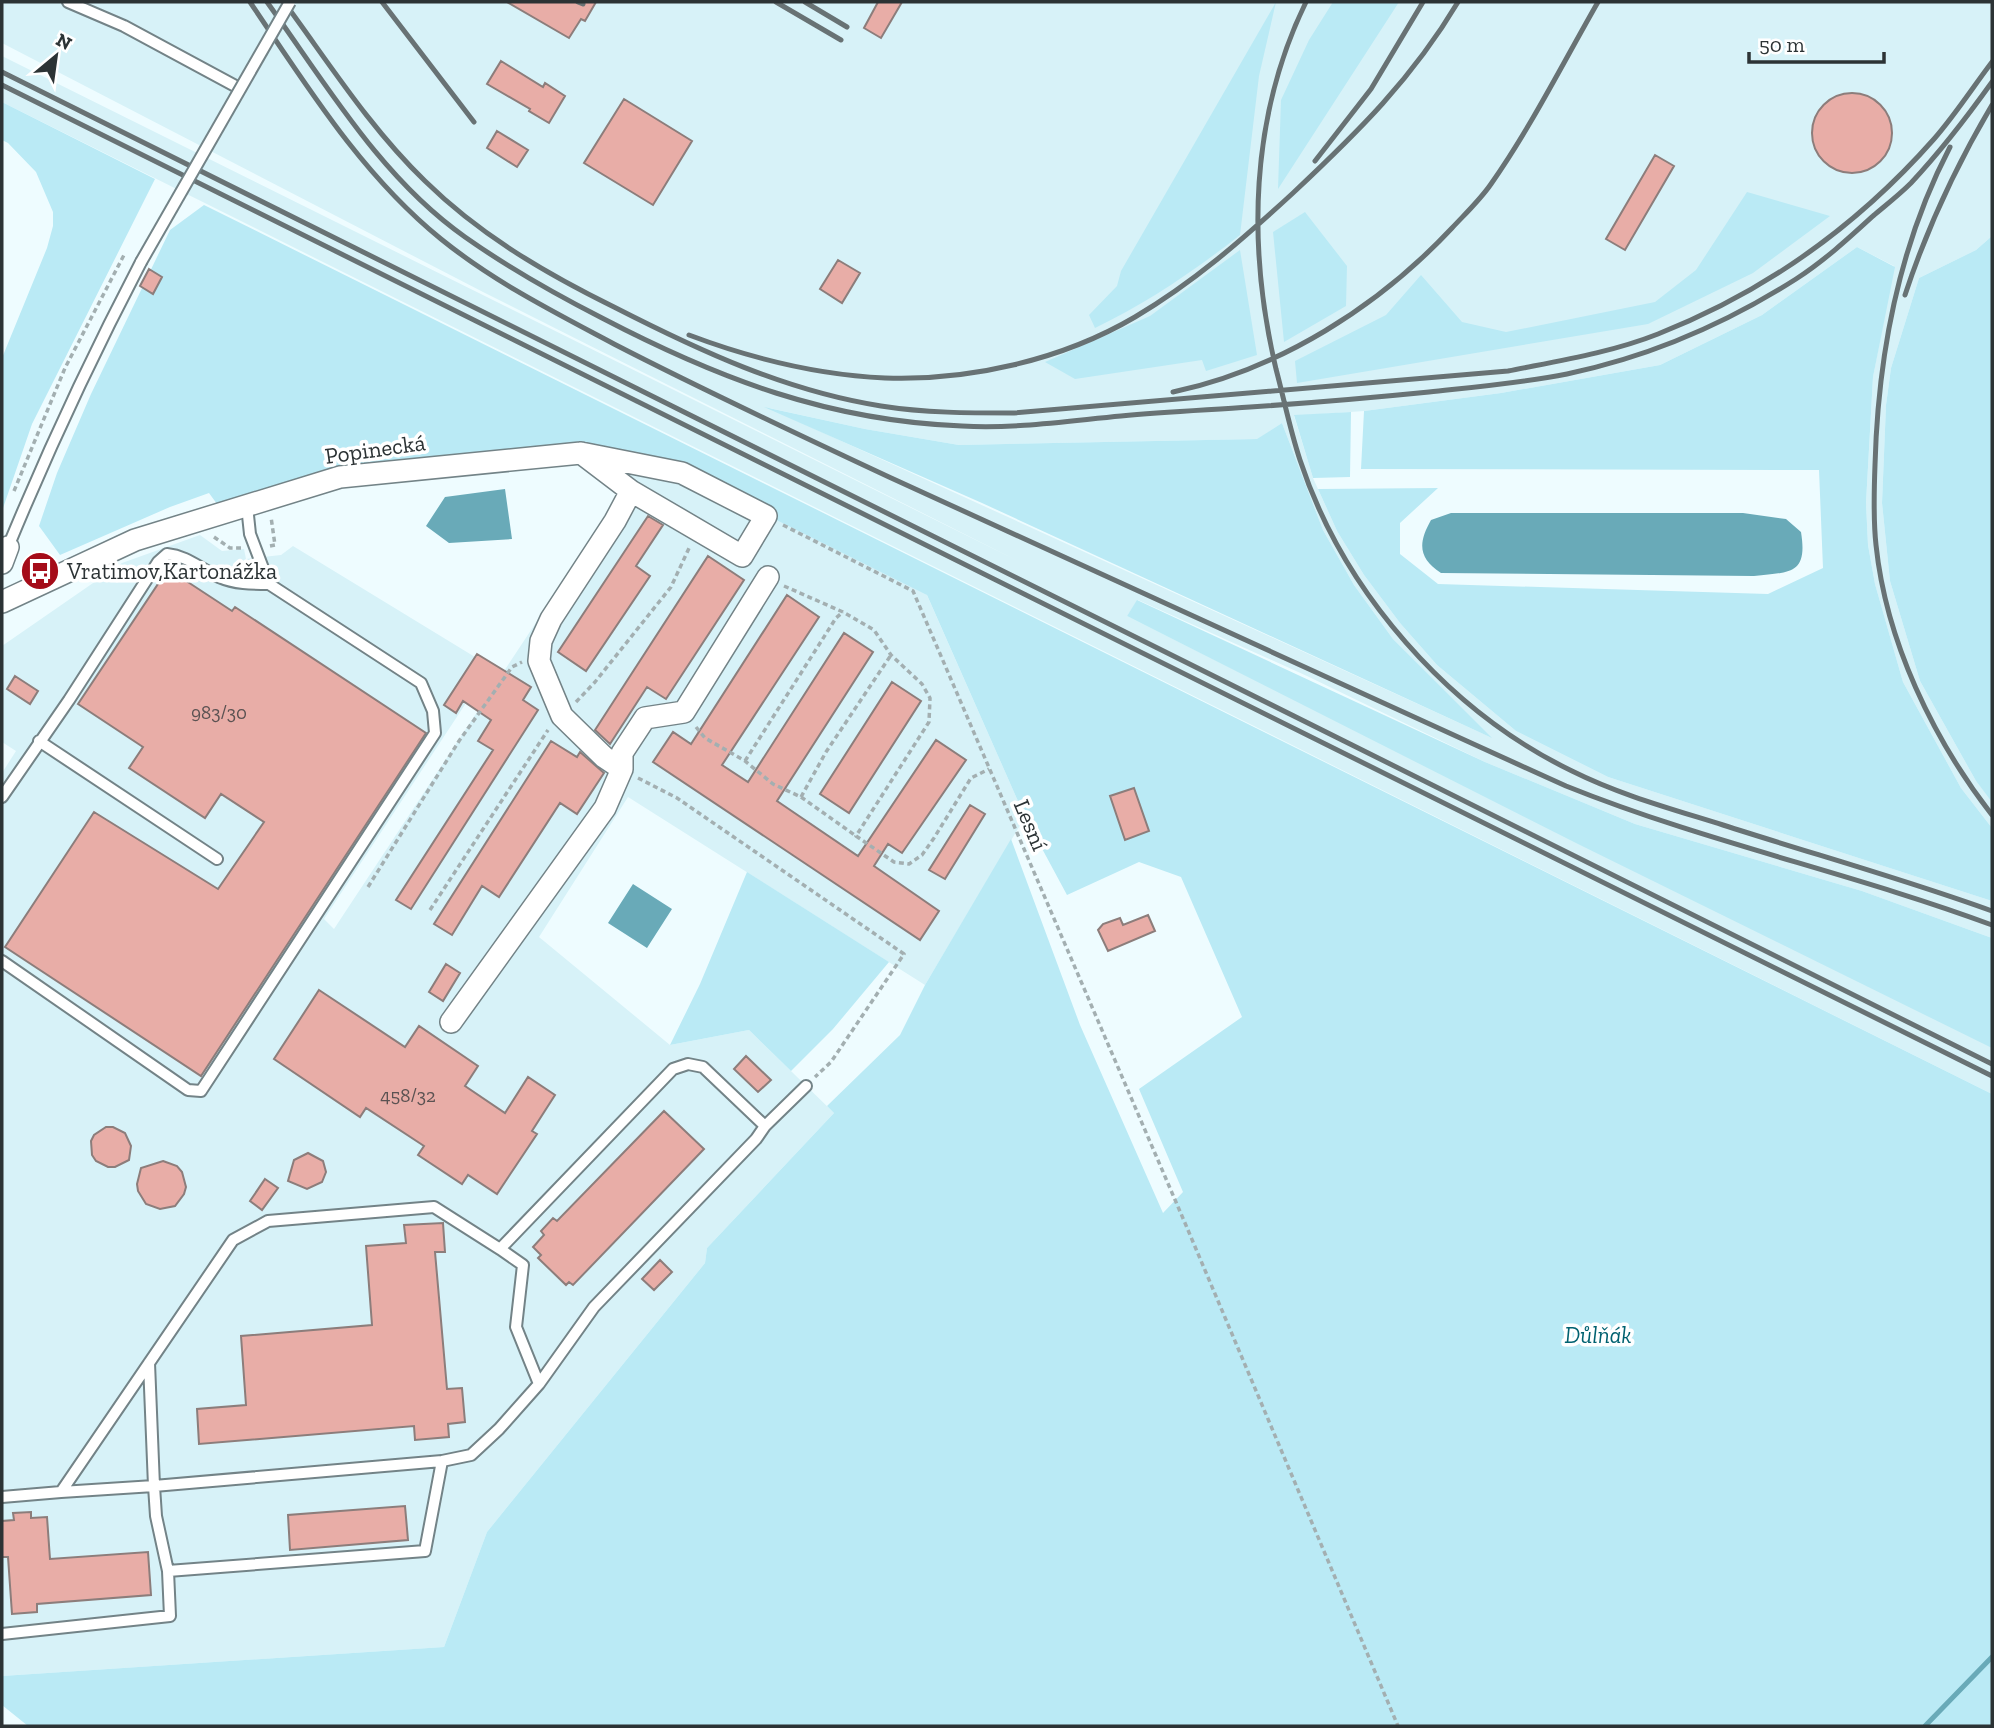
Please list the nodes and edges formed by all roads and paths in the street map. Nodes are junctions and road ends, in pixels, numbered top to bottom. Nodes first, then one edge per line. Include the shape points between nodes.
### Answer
1 (68, 2) edge
2 (290, 2) edge
3 (239, 89) junction
4 (124, 255) dead end
5 (582, 453) junction
6 (631, 491) junction
7 (11, 501) dead end
8 (247, 506) junction
9 (765, 516) junction
10 (5, 555) edge
11 (768, 577) joint
12 (269, 584) junction
13 (2, 602) edge
14 (843, 612) junction
15 (540, 650) junction
16 (891, 655) junction
17 (684, 712) junction
18 (39, 741) junction
19 (744, 761) junction
20 (622, 769) junction
21 (989, 769) junction
22 (2, 797) edge
23 (801, 797) junction
24 (856, 836) junction
25 (217, 859) dead end
26 (368, 887) dead end
27 (2, 961) edge
28 (451, 1022) dead end
29 (806, 1086) joint
30 (765, 1126) junction
31 (500, 1249) junction
32 (149, 1363) junction
33 (539, 1384) junction
34 (442, 1461) junction
35 (154, 1486) junction
36 (61, 1492) junction
37 (2, 1497) edge
38 (168, 1571) junction
39 (2, 1634) edge
40 (1398, 1726) edge

1 - 3 lane via 124,26
2 - 3 lane, bridge
3 - 10 lane, bridge via 93,353
4 - 7 path via 65,368
5 - 6 street
5 - 8 street, Popinecká via 340,477
5 - 9 street, Popinecká via 682,473
6 - 9 street via 742,556
6 - 15 street via 551,619
8 - 12 lane via 250,534
8 - 13 street, Popinecká via 135,540
9 - 21 path, Lesní via 913,591
11 - 14 path
11 - 17 street
12 - 18 lane via 240,584 167,554
12 - 27 lane via 421,683 433,711 435,733 201,1091 188,1090
14 - 16 path via 874,629
14 - 19 path
15 - 20 street via 539,661 562,716 604,758
15 - 26 path via 512,667 459,741
16 - 23 path
16 - 24 path via 930,698 929,722
17 - 19 path via 705,737
17 - 20 street via 645,718 622,753
18 - 22 lane
18 - 25 lane
19 - 23 path via 773,785
20 - 28 street via 605,808
20 - 29 path via 677,798 904,954 831,1062
21 - 24 path via 971,778 922,855 909,864 894,862
21 - 40 path, Lesní
23 - 24 path
29 - 30 lane
30 - 31 lane via 703,1067 688,1064 673,1069
30 - 33 lane via 594,1307
31 - 32 lane via 434,1207 268,1221 233,1240
31 - 33 lane via 523,1265 516,1327
32 - 35 lane
32 - 36 lane
33 - 34 lane via 471,1455
34 - 35 lane
34 - 38 lane via 425,1551
35 - 36 lane
35 - 38 lane
36 - 37 lane
38 - 39 lane via 170,1616

